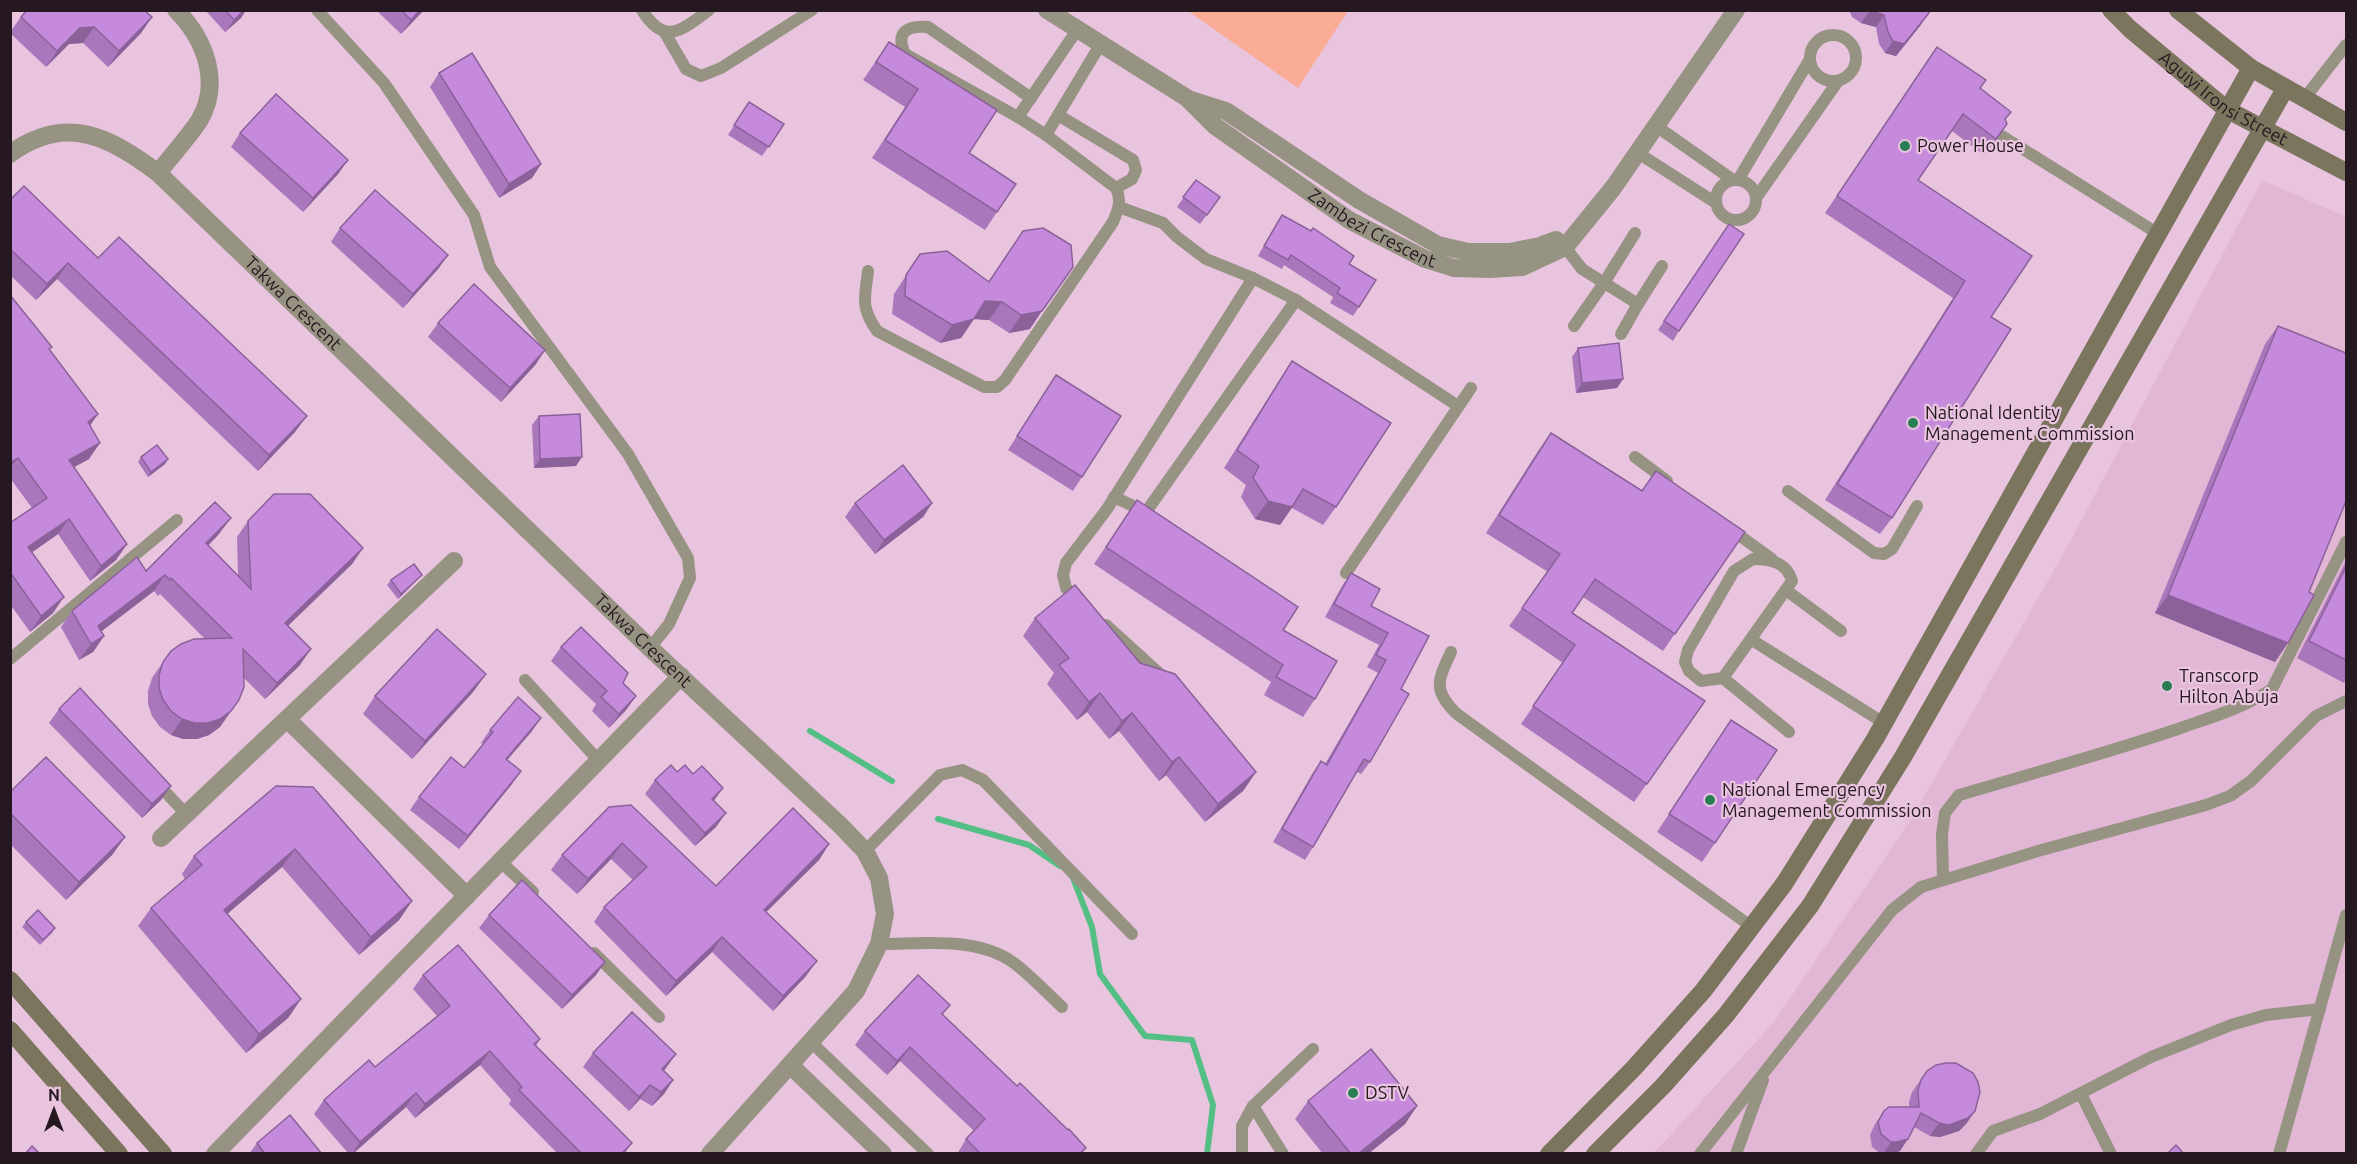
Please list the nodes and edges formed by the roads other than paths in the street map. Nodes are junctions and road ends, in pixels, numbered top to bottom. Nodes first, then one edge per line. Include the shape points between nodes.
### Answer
1 (176, 10) edge
2 (317, 10) edge
3 (642, 10) edge
4 (710, 10) edge
5 (812, 10) edge
6 (1047, 10) edge
7 (1736, 10) edge
8 (2111, 10) edge
9 (2178, 10) edge
10 (1077, 30) junction
11 (665, 33) junction
12 (1100, 45) junction
13 (2346, 45) edge
14 (1810, 59) junction
15 (2251, 68) junction
16 (1838, 81) junction
17 (2285, 89) junction
18 (1031, 98) junction
19 (1187, 98) junction
20 (2304, 99) junction
21 (2226, 109) junction
22 (1058, 115) junction
23 (1018, 117) junction
24 (2346, 122) edge
25 (1656, 126) junction
26 (2262, 129) junction
27 (1046, 135) junction
28 (2002, 136) edge
29 (1638, 153) junction
30 (10, 154) edge
31 (2346, 172) edge
32 (158, 173) junction
33 (1736, 180) junction
34 (1116, 188) junction
35 (1756, 198) junction
36 (1716, 203) junction
37 (1119, 207) junction
38 (1578, 232) junction
39 (1635, 233) dead end
40 (2157, 233) junction
41 (1564, 247) junction
42 (1662, 266) dead end
43 (868, 271) dead end
44 (1253, 278) junction
45 (1604, 283) junction
46 (1296, 300) junction
47 (1638, 304) junction
48 (1574, 326) dead end
49 (1622, 334) dead end
50 (1471, 388) dead end
51 (1458, 406) junction
52 (1635, 457) dead end
53 (1788, 490) dead end
54 (1680, 491) edge
55 (1114, 497) junction
56 (1917, 506) dead end
57 (1717, 518) edge
58 (177, 520) dead end
59 (2346, 542) edge
60 (1772, 560) junction
61 (454, 561) dead end
62 (1346, 573) dead end
63 (1786, 590) junction
64 (1841, 632) dead end
65 (1752, 640) junction
66 (650, 648) junction
67 (1451, 652) dead end
68 (10, 659) edge
69 (681, 676) junction
70 (1723, 678) junction
71 (525, 681) dead end
72 (1167, 682) edge
73 (2346, 701) edge
74 (287, 718) junction
75 (1884, 723) junction
76 (1790, 732) dead end
77 (599, 761) junction
78 (147, 772) edge
79 (186, 814) junction
80 (161, 838) dead end
81 (865, 851) junction
82 (501, 862) junction
83 (1943, 880) junction
84 (467, 896) junction
85 (543, 902) edge
86 (2346, 915) edge
87 (1752, 927) junction
88 (1132, 934) dead end
89 (584, 943) edge
90 (879, 944) junction
91 (10, 980) edge
92 (1062, 1007) dead end
93 (2320, 1009) junction
94 (659, 1017) dead end
95 (10, 1030) edge
96 (810, 1042) junction
97 (1313, 1049) dead end
98 (790, 1065) junction
99 (1767, 1070) junction
100 (2081, 1094) junction
101 (1253, 1106) junction
102 (1618, 1133) junction
103 (119, 1154) edge
104 (163, 1154) edge
105 (214, 1154) edge
106 (710, 1154) edge
107 (883, 1154) edge
108 (928, 1154) edge
109 (1242, 1154) edge
110 (1283, 1154) edge
111 (1549, 1154) edge
112 (1595, 1154) edge
113 (1604, 1154) edge
114 (1700, 1154) edge
115 (1736, 1154) edge
116 (1976, 1154) edge
117 (2110, 1154) edge
118 (2279, 1154) edge

1 - 32 street via 203,46 210,69 208,96 199,120
2 - 66 lane via 384,83 474,215 490,267 628,454 688,558 690,578 669,624
3 - 11 lane via 652,26
4 - 11 lane via 682,31
5 - 11 lane via 721,68 701,76 686,69
6 - 10 street, Zambezi Crescent
7 - 25 street, Zambezi Crescent
8 - 21 main road, Aguiyi Ironsi Street
9 - 15 main road
10 - 12 street, Zambezi Crescent
10 - 18 lane
12 - 19 street, Zambezi Crescent
12 - 22 lane
13 - 20 lane
14 - 16 lane via 1816,74
14 - 16 lane via 1815,44 1828,36 1837,35 1851,43 1855,66
14 - 33 lane
15 - 17 main road
15 - 21 main road
16 - 35 lane
17 - 20 main road
17 - 26 main road
18 - 23 lane
18 - 23 lane via 928,27 915,26 902,35 905,54
19 - 38 street, Zambezi Crescent via 1226,111 1359,200 1438,245 1468,252 1510,252
19 - 41 street, Zambezi Crescent via 1215,126 1349,220 1425,259 1454,268 1522,267
20 - 24 main road
21 - 26 main road, Aguiyi Ironsi Street
21 - 40 main road
22 - 27 lane
22 - 34 lane via 1133,160 1136,170 1132,179
23 - 27 lane
25 - 29 street, Zambezi Crescent
25 - 33 lane
26 - 31 main road, Aguiyi Ironsi Street
26 - 102 main road via 1859,831 1770,959 1671,1077
27 - 34 lane
28 - 40 lane
29 - 36 lane
29 - 38 street, Zambezi Crescent
30 - 32 street, Takwa Crescent via 42,137 63,132 86,134 128,150
32 - 66 street, Takwa Crescent
33 - 35 lane via 1749,184
33 - 36 lane via 1720,188
34 - 37 lane
35 - 36 lane via 1752,213 1739,221 1724,216
37 - 43 lane via 1113,222 997,387 984,387 877,331 866,315
37 - 44 lane via 1163,223 1206,259
38 - 41 street, Zambezi Crescent
39 - 45 lane
40 - 75 main road
41 - 45 lane via 1582,269
42 - 47 lane
44 - 46 lane
44 - 55 lane
45 - 47 lane
45 - 48 lane
46 - 51 lane
46 - 55 lane via 1150,515
47 - 49 lane
50 - 51 lane
51 - 62 lane
52 - 54 lane
53 - 56 lane via 1874,553 1884,554 1892,549
55 - 72 lane via 1066,563 1066,588
57 - 60 lane
58 - 68 lane
59 - 83 lane via 2272,689 2236,709 1959,795 1945,813
60 - 63 lane via 1790,572 1792,581
60 - 70 lane via 1753,559 1734,571 1688,650 1685,662 1701,681
61 - 74 street
63 - 64 lane
63 - 65 lane
65 - 70 lane
65 - 75 lane
66 - 69 street, Takwa Crescent
67 - 87 lane via 1439,690 1444,702 1457,714
69 - 77 street
69 - 81 street, Takwa Crescent
70 - 76 lane
71 - 77 lane
73 - 83 lane via 2316,716 2251,781 2230,796
74 - 79 street
74 - 84 street
75 - 87 main road via 1784,884
77 - 82 street
78 - 79 lane
79 - 80 street
81 - 88 lane via 940,775 962,770 983,780
81 - 90 street, Takwa Crescent via 881,887 885,914
82 - 84 street
82 - 85 lane
83 - 99 lane via 1921,887 1892,910
84 - 105 street
86 - 93 lane
87 - 111 main road via 1634,1068
89 - 94 lane
90 - 92 lane via 960,945 988,950 1013,963
90 - 96 street, Takwa Crescent via 855,991
91 - 104 main road
93 - 100 lane via 2266,1014 2231,1026 2151,1057
93 - 118 lane
95 - 103 main road
96 - 98 street, Takwa Crescent
96 - 108 lane
97 - 101 lane
98 - 106 street, Takwa Crescent
98 - 107 street
99 - 114 lane
99 - 115 lane
100 - 116 lane via 1993,1131
100 - 117 lane
101 - 109 lane via 1242,1126
101 - 110 lane
102 - 112 main road
102 - 113 lane

